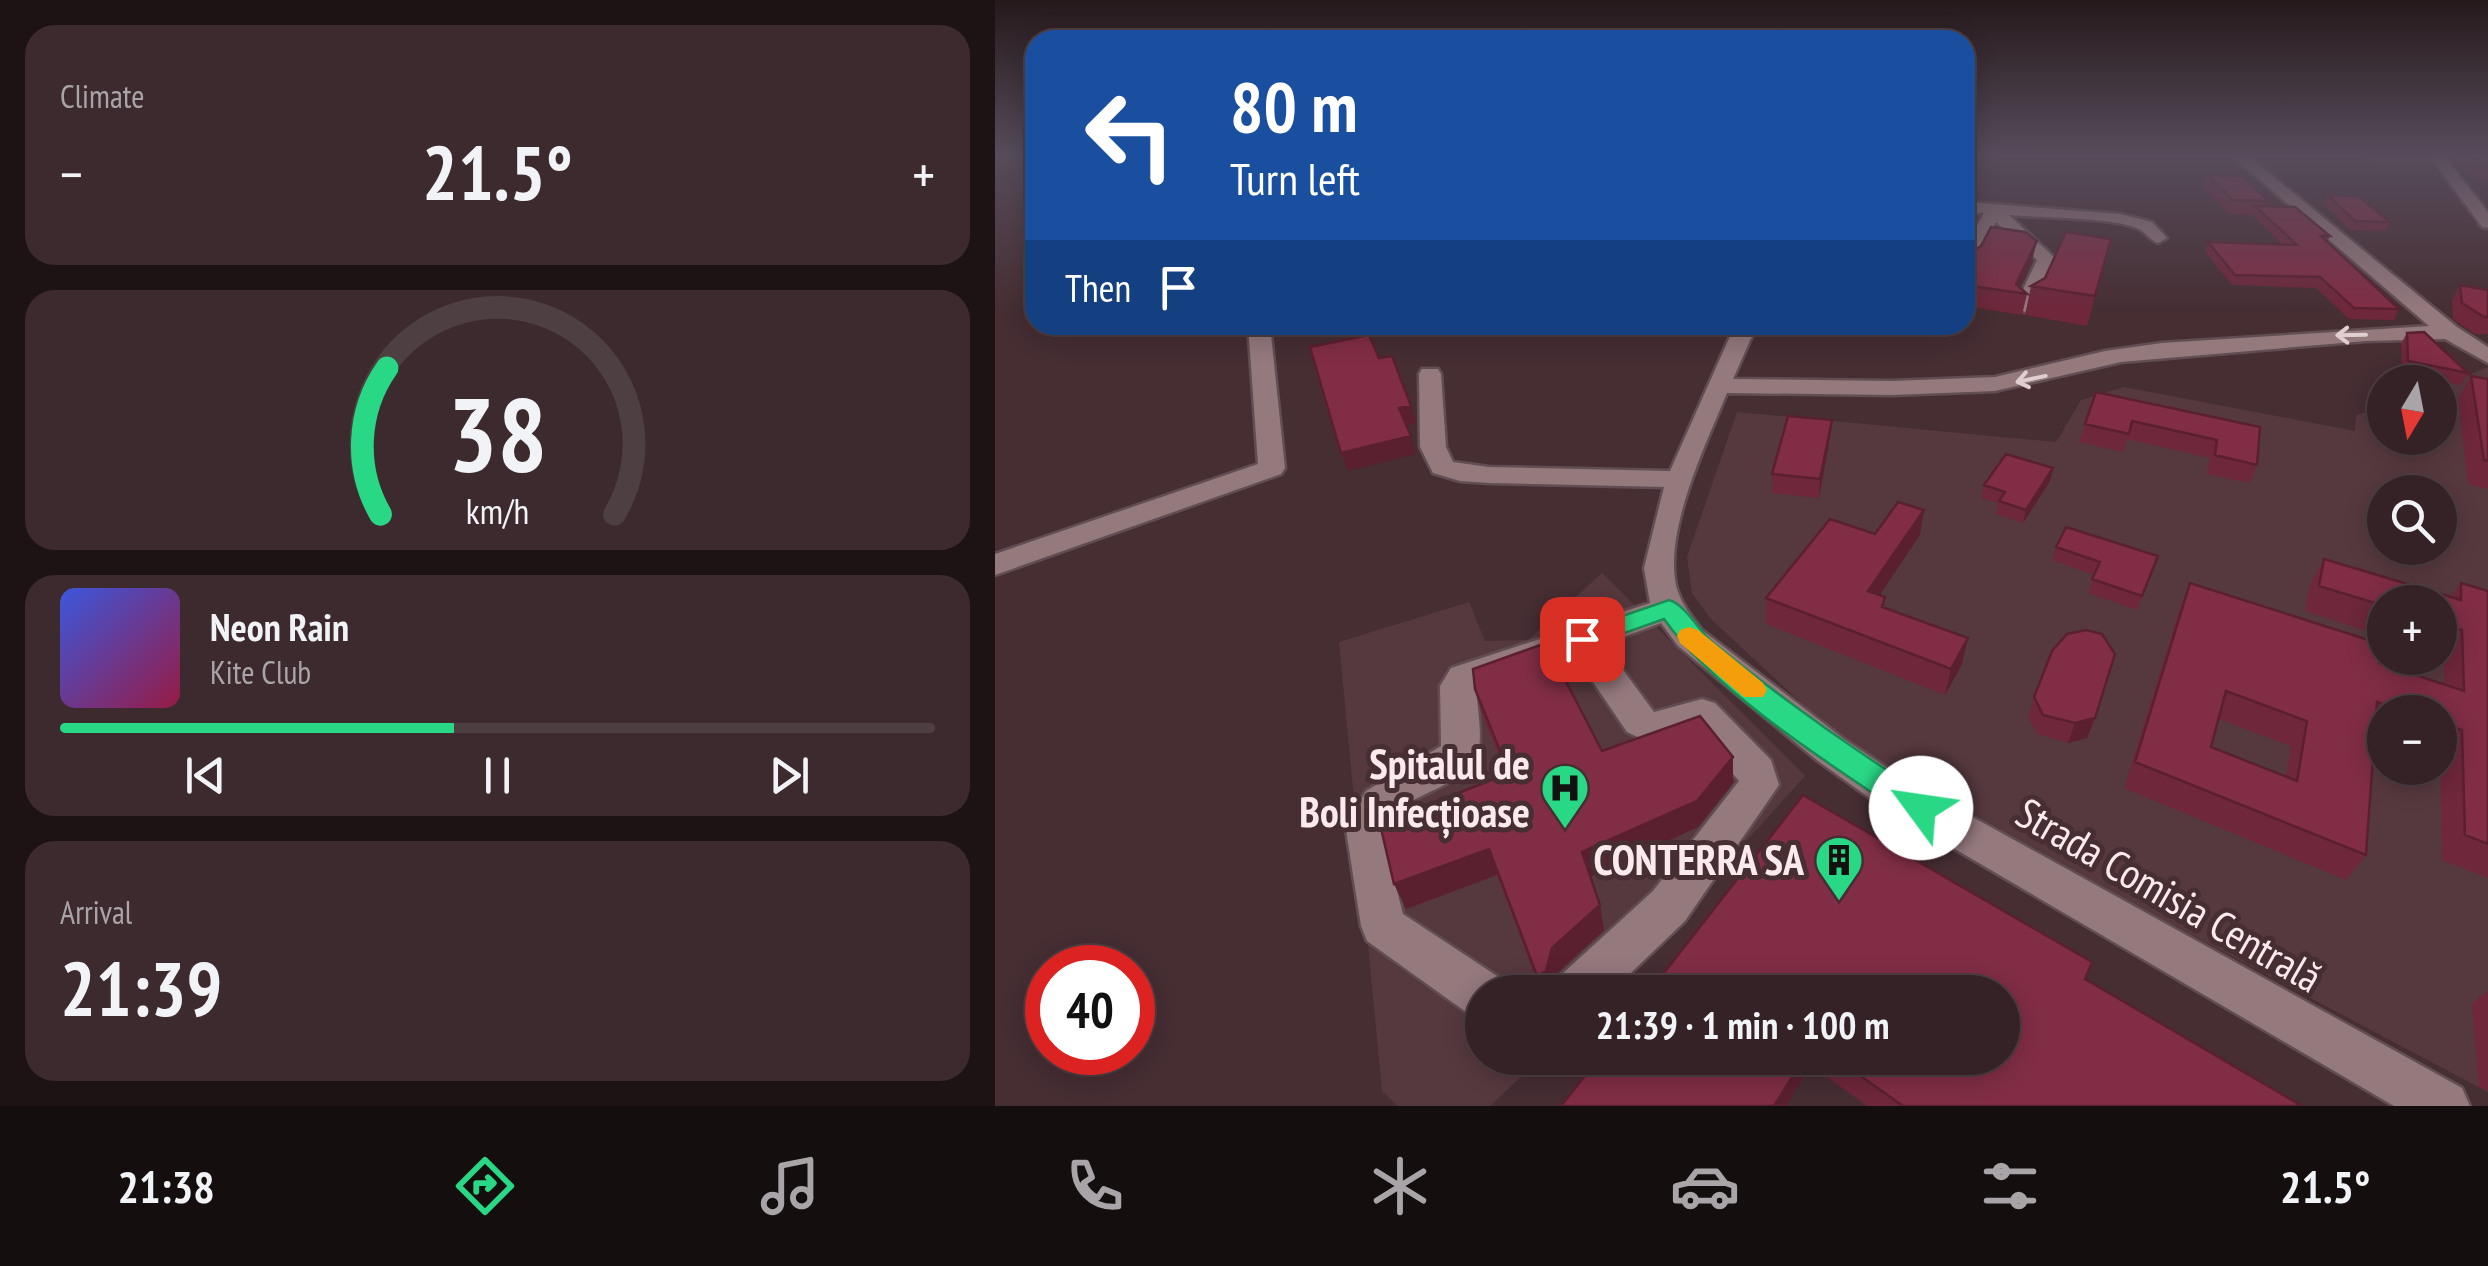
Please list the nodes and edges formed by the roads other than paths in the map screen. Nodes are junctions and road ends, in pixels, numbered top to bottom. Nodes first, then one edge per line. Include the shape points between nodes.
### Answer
1 (1975, 208) edge
2 (2301, 208) edge
3 (1994, 210) junction
4 (2158, 238) dead end
5 (1975, 245) edge
6 (2025, 306) edge
7 (2449, 332) junction
8 (1260, 335) edge
9 (1742, 335) edge
10 (2488, 356) edge
11 (1430, 374) dead end
12 (1720, 386) junction
13 (1683, 478) junction
14 (995, 565) edge
15 (1669, 608) junction
16 (1582, 639) junction
17 (1596, 975) edge
18 (1465, 983) edge
19 (2445, 1106) edge

1 - 3 street
2 - 7 street
3 - 4 street via 2120,220 2147,226
3 - 5 street
3 - 6 street via 2047,259
7 - 10 street
7 -> 12 street via 2279,336 2186,346 2100,358 1991,385
8 - 14 street via 1273,468
9 - 12 street
11 - 13 street via 1433,447 1442,466 1461,474
12 - 13 street
13 - 15 street via 1659,568
15 - 16 street
15 - 19 street, Strada Comisia Centrală via 1690,638 1892,792
16 - 17 street via 1640,722 1650,728 1702,714 1757,771 1759,785 1669,906
16 - 18 street via 1463,677 1459,751 1368,814 1383,926

